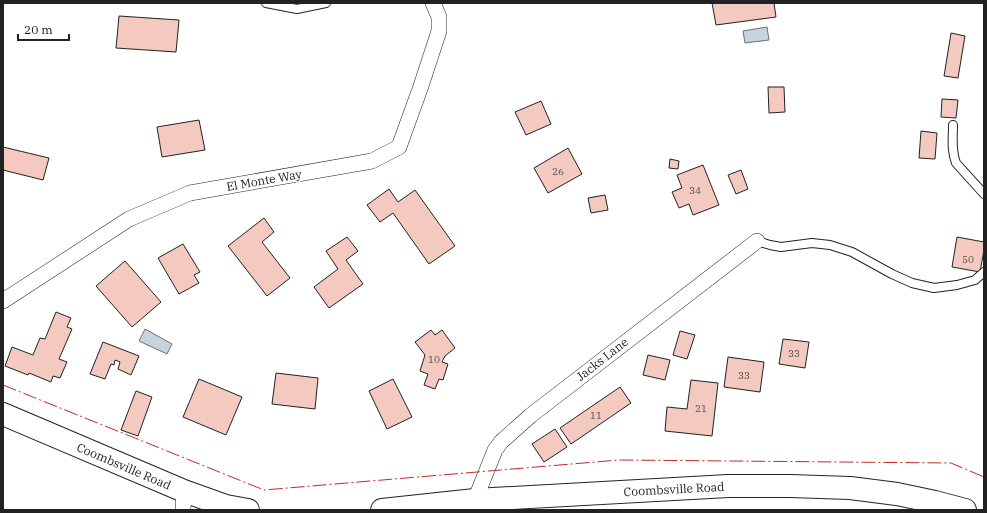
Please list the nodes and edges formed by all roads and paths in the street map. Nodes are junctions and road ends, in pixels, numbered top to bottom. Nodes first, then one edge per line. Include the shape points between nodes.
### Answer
1 (266, 3) edge
2 (326, 3) edge
3 (433, 3) edge
4 (954, 125) dead end
5 (984, 194) edge
6 (758, 241) joint
7 (984, 272) edge
8 (3, 301) edge
9 (3, 414) edge
10 (183, 501) edge
11 (474, 505) edge
12 (248, 510) edge
13 (382, 510) edge
14 (966, 510) edge

1 - 2 lane via 297,8
3 - 8 street, El Monte Way via 439,17 439,31 399,147 372,161 190,193 129,219
4 - 5 lane via 952,146 956,163
6 - 7 lane via 781,247 812,243 830,245 852,252 892,274 934,288 975,280
6 - 11 street, Jacks Lane via 542,406 501,442 490,459
9 - 10 street, Coombsville Road
10 - 12 street, Coombsville Road
11 - 13 street, Coombsville Road
11 - 14 street, Coombsville Road via 728,486 790,486 850,488 897,494

